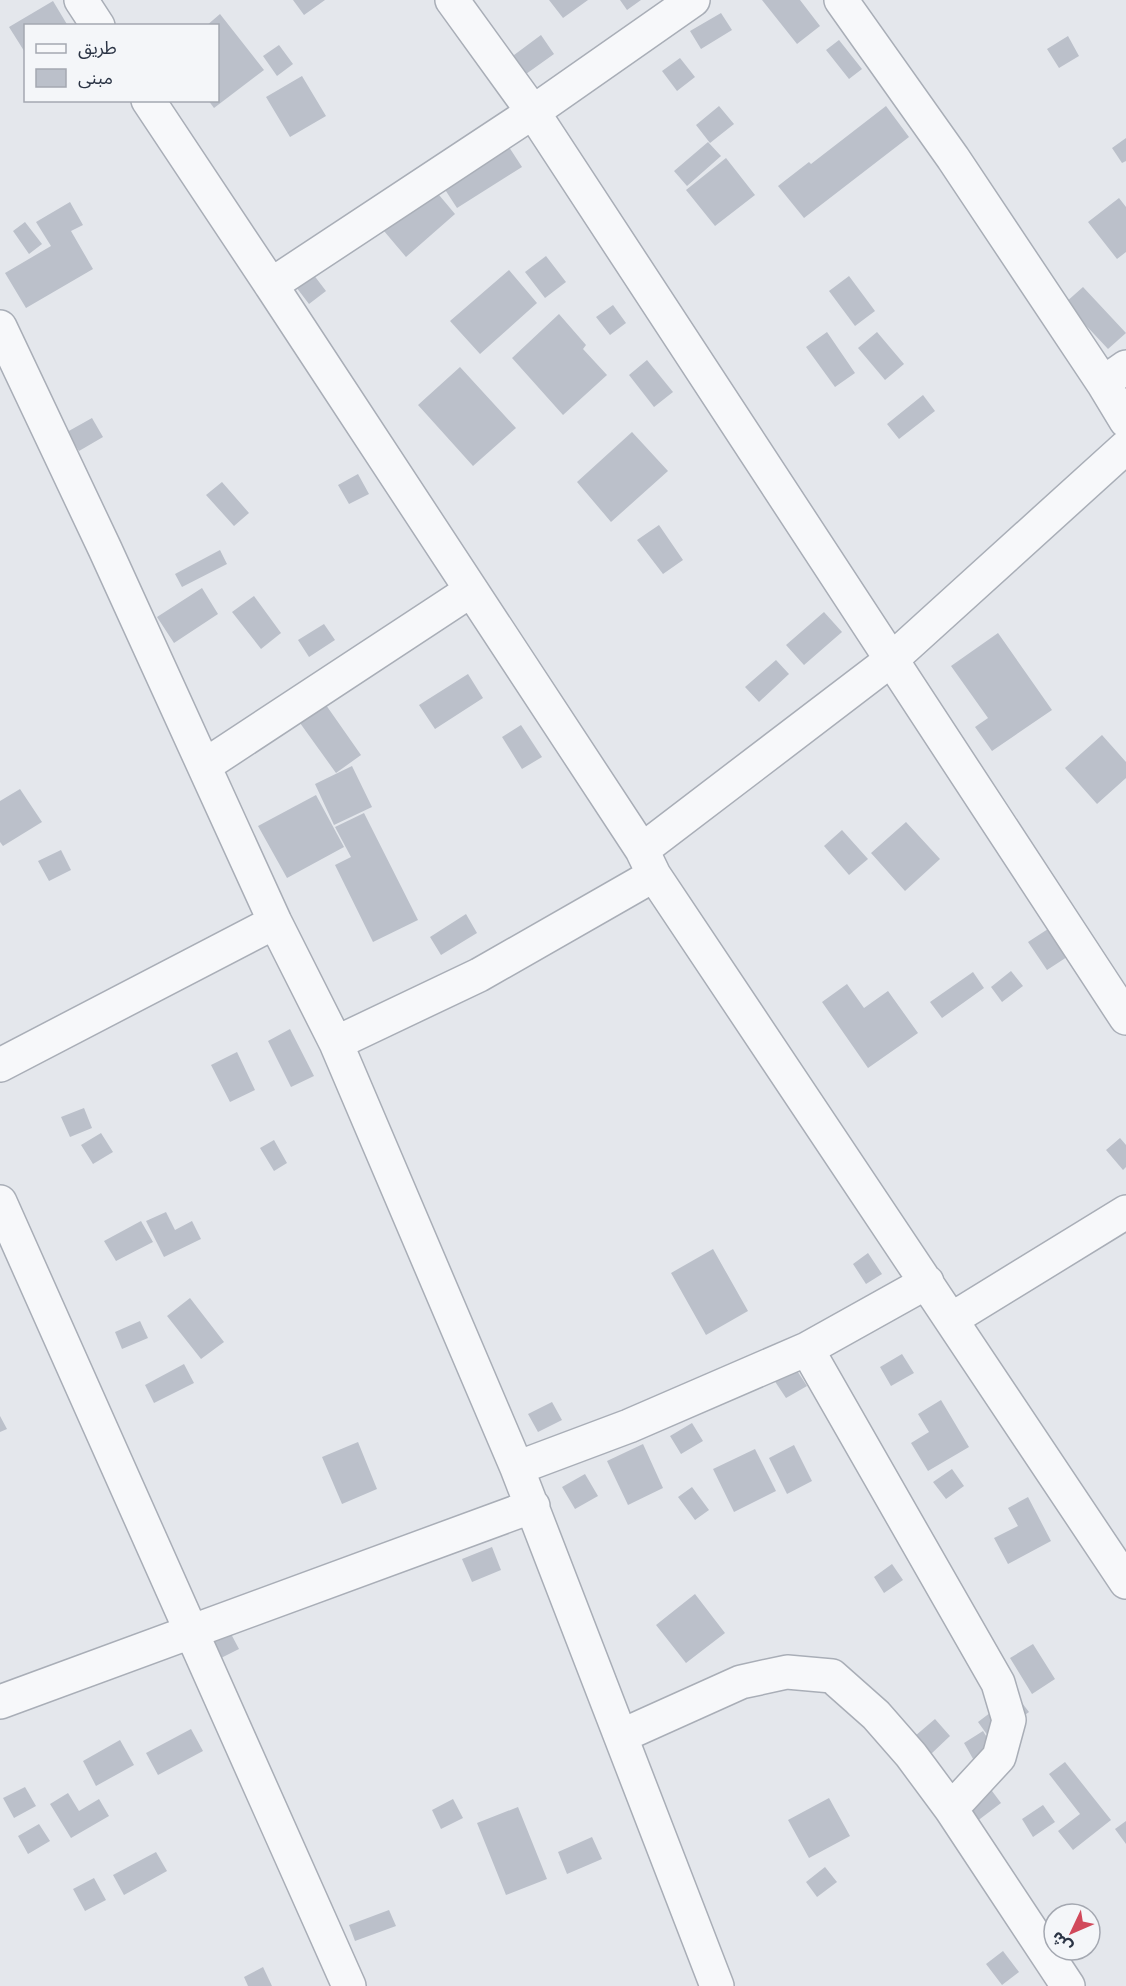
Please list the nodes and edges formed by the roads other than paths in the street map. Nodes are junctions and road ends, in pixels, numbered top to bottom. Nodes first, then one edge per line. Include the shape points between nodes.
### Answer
1 (81, 0) edge
2 (452, 0) edge
3 (693, 0) edge
4 (842, 0) edge
5 (97, 24) edge
6 (149, 102) edge
7 (532, 112) junction
8 (271, 285) junction
9 (0, 327) edge
10 (11, 374) edge
11 (1115, 375) edge
12 (1126, 421) edge
13 (1126, 447) edge
14 (470, 591) junction
15 (891, 660) junction
16 (204, 766) junction
17 (648, 862) junction
18 (275, 922) junction
19 (1126, 1018) edge
20 (336, 1043) junction
21 (0, 1065) edge
22 (0, 1202) edge
23 (1126, 1212) edge
24 (927, 1282) junction
25 (952, 1319) junction
26 (807, 1349) junction
27 (518, 1468) junction
28 (533, 1506) junction
29 (1126, 1582) edge
30 (193, 1632) junction
31 (0, 1702) edge
32 (621, 1736) junction
33 (951, 1809) junction
34 (349, 1986) edge
35 (717, 1986) edge
36 (1068, 1986) edge

1 - 5 street
2 - 7 street
3 - 7 street
4 - 11 street via 953,158
6 - 8 street
7 - 8 street
7 - 15 street
8 - 14 street
9 - 10 street
10 - 16 street
11 - 12 street
13 - 15 street
14 - 16 street
14 - 17 street
15 - 17 street
15 - 19 street
16 - 18 street
17 - 20 street via 479,975
17 - 24 street
18 - 20 street
18 - 21 street
20 - 27 street
22 - 30 street
23 - 25 street
24 - 25 street
24 - 26 street
25 - 29 street
26 - 27 street via 629,1426
26 - 33 street via 998,1683 1009,1720 999,1757
27 - 28 street
28 - 30 street
28 - 32 street
30 - 31 street
30 - 34 street
32 - 33 street via 741,1682 787,1671 832,1676 876,1715
32 - 35 street
33 - 36 street

